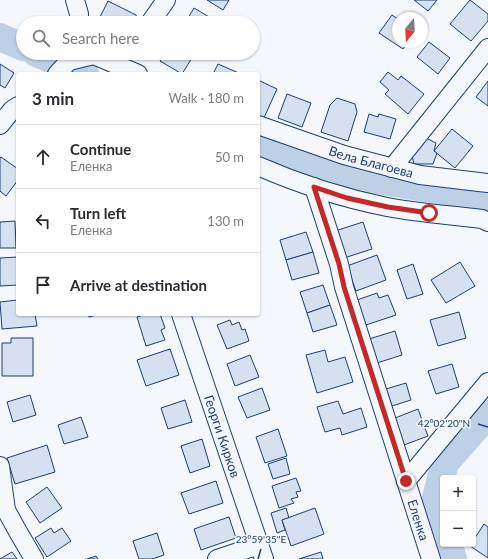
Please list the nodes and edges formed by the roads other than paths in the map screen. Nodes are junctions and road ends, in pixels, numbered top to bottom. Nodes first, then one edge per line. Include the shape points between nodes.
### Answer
1 (166, 0) edge
2 (155, 16) edge
3 (488, 48) edge
4 (69, 60) edge
5 (98, 60) edge
6 (59, 72) edge
7 (132, 72) edge
8 (10, 106) edge
9 (0, 125) edge
10 (260, 126) edge
11 (260, 167) edge
12 (392, 168) junction
13 (488, 184) edge
14 (314, 187) junction
15 (488, 222) edge
16 (182, 316) edge
17 (488, 382) edge
18 (0, 466) edge
19 (406, 481) junction
20 (3, 516) edge
21 (262, 552) edge
22 (34, 559) edge
23 (217, 559) edge
24 (431, 559) edge

1 - 2 street
3 - 12 street
4 - 6 street
5 - 7 street
8 - 9 street
10 - 12 street, Вела Благоева via 344,155
11 - 14 street
12 - 13 street, Вела Благоева via 420,175
14 - 15 street via 347,198 388,207 482,219
14 - 19 street, Еленка
16 - 21 street, Георги Кирков
17 - 19 street, Еленка
18 - 20 street
19 - 24 street, Еленка
20 - 22 street via 17,530
21 - 23 street

